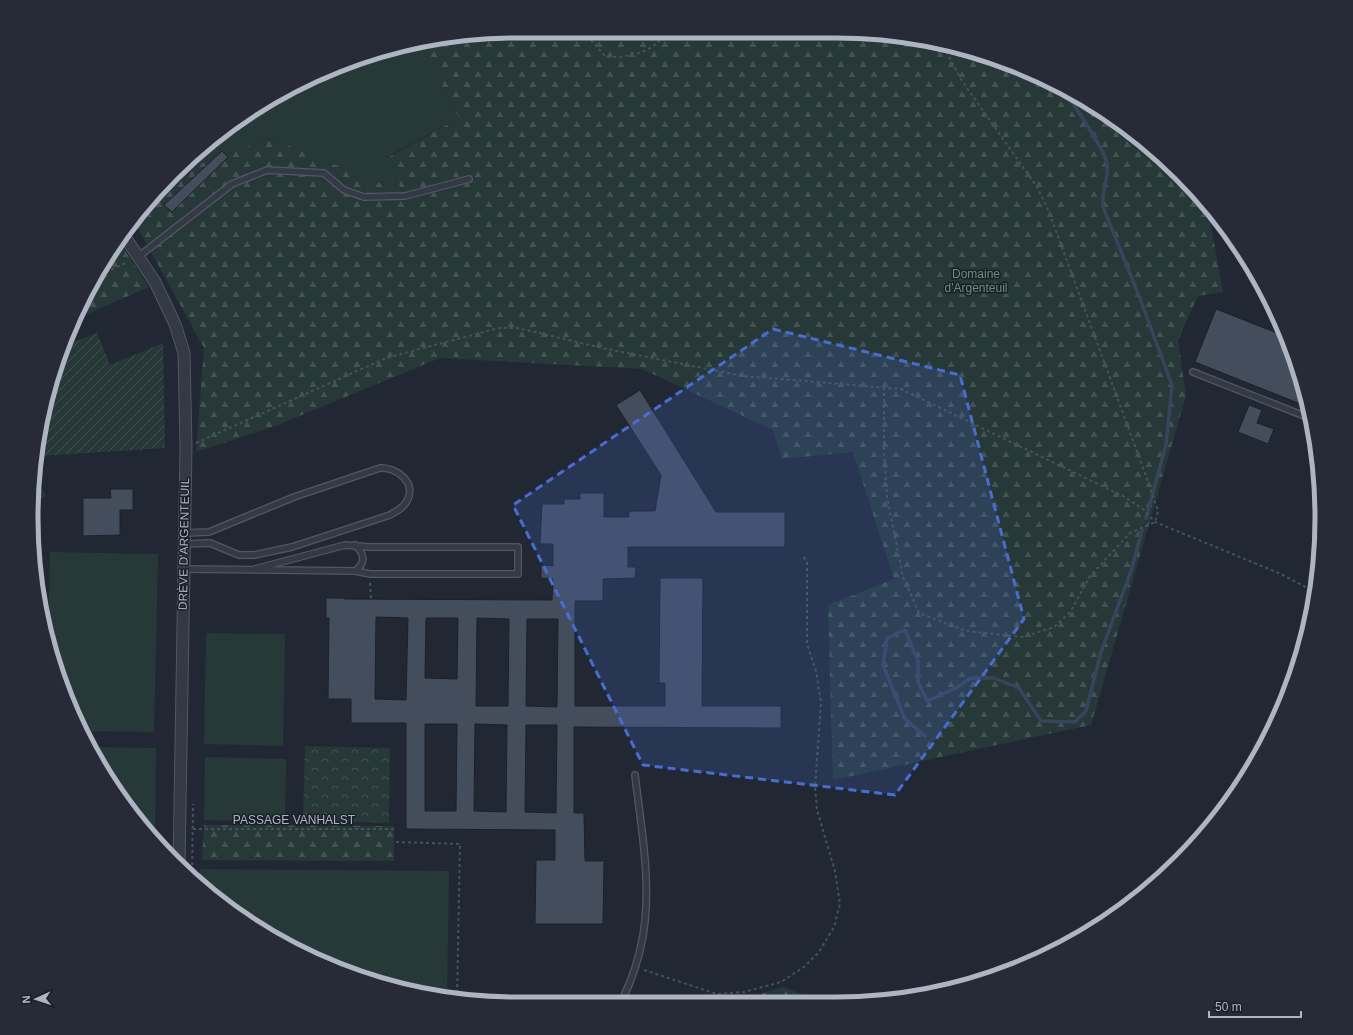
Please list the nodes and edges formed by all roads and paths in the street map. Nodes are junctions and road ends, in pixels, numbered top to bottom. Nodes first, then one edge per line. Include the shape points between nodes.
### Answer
1 (589, 38) edge
2 (663, 38) edge
3 (946, 51) edge
4 (469, 178) dead end
5 (127, 240) edge
6 (138, 257) junction
7 (106, 272) edge
8 (1193, 372) dead end
9 (884, 387) junction
10 (1304, 416) edge
11 (186, 447) junction
12 (1155, 522) junction
13 (184, 539) junction
14 (355, 545) junction
15 (802, 555) dead end
16 (184, 569) junction
17 (255, 569) junction
18 (355, 571) junction
19 (1310, 589) edge
20 (635, 775) dead end
21 (193, 829) dead end
22 (396, 829) dead end
23 (396, 842) dead end
24 (179, 858) edge
25 (635, 967) junction
26 (457, 993) edge
27 (623, 997) edge

1 - 2 path via 606,57 635,55
3 - 12 path via 962,81 1037,187 1049,212 1158,511
4 - 6 lane via 405,196 364,197 344,190 324,173 267,170 232,184
5 - 6 street, DRÈVE D'ARGENTEUIL
6 - 7 path
6 - 11 street, DRÈVE D'ARGENTEUIL via 155,282 175,324 184,353
8 - 10 lane
9 - 11 path via 743,376 602,348 518,328 499,328 386,358
9 - 12 path via 901,389 938,405 1123,496 1143,509
9 - 12 path via 887,496 903,577 919,613 966,631 1023,636 1054,627 1070,611 1090,576 1130,534
11 - 13 street, DRÈVE D'ARGENTEUIL
12 - 19 path via 1282,574
13 - 13 lane via 209,532 294,497 380,468 392,469 406,478 408,500 402,508 390,515 292,547 254,555 239,555 210,544
13 - 16 street, DRÈVE D'ARGENTEUIL
14 - 17 lane via 334,547
14 - 18 lane via 362,551 364,559 362,566
14 - 18 lane via 518,547 518,574 370,574
15 - 25 path via 807,562 806,644 816,671 821,703 815,787 817,810 835,871 840,904 834,926 819,952 804,966 781,982 744,992 717,994
16 - 17 lane
16 - 24 street, DRÈVE D'ARGENTEUIL
17 - 18 lane
20 - 25 lane via 646,894 643,936
21 - 22 path, PASSAGE VANHALST
23 - 26 path via 460,844
25 - 27 lane

